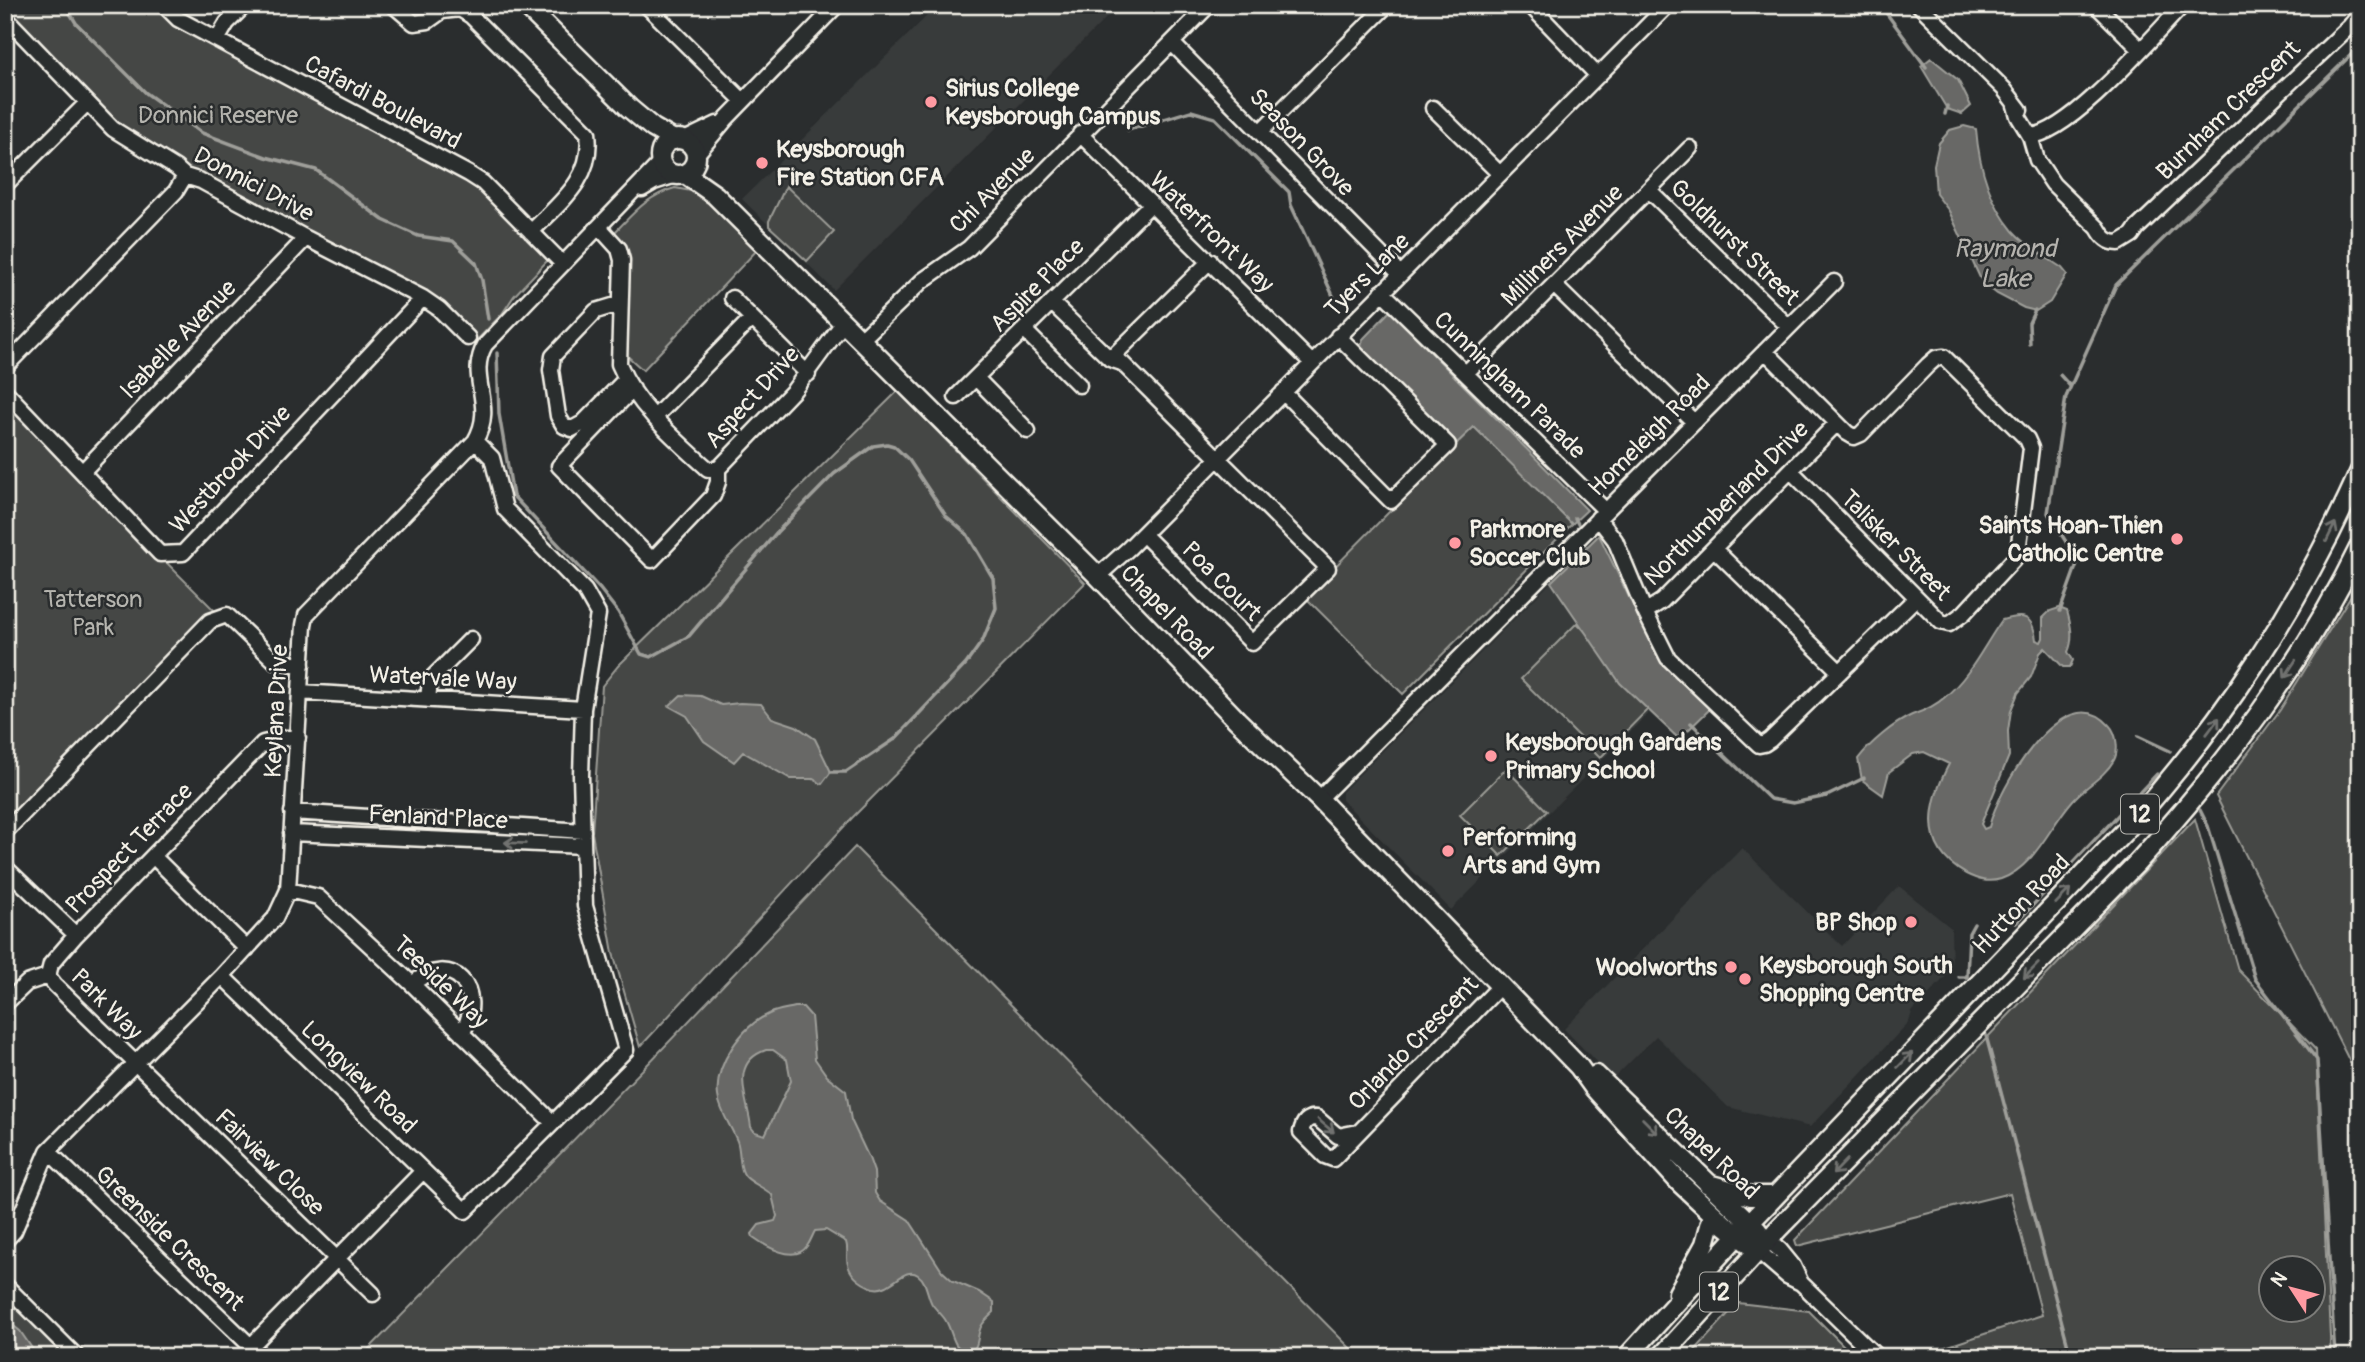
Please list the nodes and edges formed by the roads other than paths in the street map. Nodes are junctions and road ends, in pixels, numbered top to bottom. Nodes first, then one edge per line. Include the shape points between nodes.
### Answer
1 (164, 5) edge
2 (245, 5) edge
3 (393, 5) edge
4 (525, 5) edge
5 (837, 5) edge
6 (1209, 5) edge
7 (1387, 5) edge
8 (1530, 5) edge
9 (1668, 5) edge
10 (1919, 5) edge
11 (2096, 5) edge
12 (2183, 5) edge
13 (653, 8) edge
14 (2360, 14) edge
15 (5, 17) edge
16 (2355, 22) edge
17 (217, 40) junction
18 (1172, 43) junction
19 (2140, 49) junction
20 (1598, 76) junction
21 (743, 101) junction
22 (87, 103) junction
23 (629, 108) junction
24 (1433, 108) dead end
25 (727, 118) junction
26 (1260, 132) junction
27 (1080, 134) junction
28 (2033, 135) junction
29 (679, 140) junction
30 (1690, 148) dead end
31 (661, 158) junction
32 (688, 166) junction
33 (1500, 174) junction
34 (184, 176) junction
35 (5, 185) edge
36 (1649, 190) junction
37 (1151, 204) junction
38 (620, 205) junction
39 (600, 227) junction
40 (531, 232) junction
41 (306, 238) junction
42 (1210, 261) junction
43 (563, 264) junction
44 (1400, 274) junction
45 (1834, 282) dead end
46 (1554, 285) junction
47 (1382, 292) junction
48 (423, 298) junction
49 (732, 298) dead end
50 (1052, 303) junction
51 (619, 304) junction
52 (752, 318) junction
53 (844, 323) junction
54 (1789, 327) junction
55 (1024, 330) junction
56 (1338, 336) junction
57 (468, 338) dead end
58 (861, 340) junction
59 (1765, 351) junction
60 (1111, 359) junction
61 (1312, 363) junction
62 (5, 368) edge
63 (808, 373) junction
64 (1466, 373) junction
65 (976, 378) junction
66 (629, 385) junction
67 (1079, 385) dead end
68 (5, 391) edge
69 (1283, 392) junction
70 (956, 397) dead end
71 (655, 417) junction
72 (1694, 422) junction
73 (1837, 423) junction
74 (1028, 431) dead end
75 (475, 440) junction
76 (1218, 458) junction
77 (718, 469) junction
78 (1791, 471) junction
79 (2360, 471) edge
80 (82, 472) junction
81 (1602, 514) junction
82 (1143, 534) junction
83 (2360, 545) edge
84 (1714, 549) junction
85 (1098, 576) junction
86 (1916, 598) junction
87 (1645, 612) junction
88 (2287, 615) junction
89 (2313, 632) junction
90 (471, 639) dead end
91 (302, 665) junction
92 (1840, 672) junction
93 (300, 692) junction
94 (428, 700) junction
95 (583, 709) junction
96 (298, 738) junction
97 (1319, 799) junction
98 (292, 812) junction
99 (5, 832) edge
100 (291, 833) junction
101 (583, 839) junction
102 (153, 856) junction
103 (5, 867) edge
104 (289, 890) junction
105 (76, 935) junction
106 (247, 949) junction
107 (222, 975) junction
108 (48, 976) junction
109 (412, 985) junction
110 (1500, 985) junction
111 (5, 1004) edge
112 (462, 1034) junction
113 (135, 1063) junction
114 (1579, 1067) junction
115 (553, 1123) junction
116 (1358, 1132) dead end
117 (48, 1151) junction
118 (423, 1171) junction
119 (1707, 1184) junction
120 (1775, 1196) junction
121 (1713, 1215) junction
122 (1744, 1229) junction
123 (5, 1241) edge
124 (1763, 1245) junction
125 (337, 1259) junction
126 (5, 1285) edge
127 (373, 1294) dead end
128 (1671, 1309) junction
129 (256, 1352) edge
130 (78, 1357) edge
131 (1627, 1357) edge
132 (1661, 1357) edge
133 (1877, 1357) edge

1 - 17 street, Cafardi Boulevard via 178,19
2 - 17 street
3 - 40 street via 414,23 428,21 442,11 460,9 471,16 588,133 590,144 580,177 570,194
4 - 23 main road
5 - 21 street
6 - 18 street, Chi Avenue
7 - 26 street
8 - 20 street
9 - 20 street, Tyers Lane
10 - 28 street, Burnham Crescent via 2004,89
11 - 19 street
12 - 19 street
13 - 21 street
14 - 16 street, Burnham Crescent
15 - 22 street, Donnici Drive
16 - 28 street, Burnham Crescent via 2137,228 2120,235 2098,229 2053,184 2033,151
17 - 40 street, Cafardi Boulevard via 470,174
18 - 26 street, Season Grove
18 - 27 street, Chi Avenue
19 - 28 street via 2084,107
20 - 33 street, Tyers Lane
21 - 25 street
22 - 34 street, Donnici Drive via 113,129
22 - 35 street
23 - 29 main road via 653,128
23 - 31 main road
24 - 33 street
25 - 29 street
25 - 32 street
26 - 44 street, Season Grove
27 - 37 street, Waterfront Way
27 - 58 street, Chi Avenue via 969,248 922,281
29 - 31 main road via 665,146
29 - 32 main road via 692,146
30 - 36 street, Milliners Avenue
31 - 32 main road via 666,171
31 - 38 street, Keylana Drive
32 - 38 street, Keylana Drive
32 - 53 main road, Chapel Road
33 - 44 street, Tyers Lane
34 - 41 street, Donnici Drive
34 - 62 street via 176,191
36 - 46 street, Milliners Avenue
36 - 54 street, Goldhurst Street
37 - 42 street, Waterfront Way
37 - 50 street, Aspire Place
38 - 39 street, Keylana Drive
39 - 43 street, Keylana Drive
39 - 51 street, Aspect Drive via 619,249 622,260
40 - 43 street, Cafardi Boulevard
41 - 48 street, Donnici Drive
41 - 80 street, Isabelle Avenue
42 - 60 street
42 - 61 street, Waterfront Way
43 - 75 street, Keylana Drive via 480,353 485,417
44 - 47 street, Tyers Lane
45 - 54 street, Homeleigh Road
46 - 64 street, Milliners Avenue
46 - 72 street
47 - 56 street, Tyers Lane
47 - 64 street, Cunningham Parade
48 - 57 street, Donnici Drive
48 - 80 street, Westbrook Drive via 183,553 160,554
49 - 52 street
50 - 55 street, Aspire Place
50 - 60 street
51 - 66 street, Aspect Drive via 619,364
51 - 66 street via 596,311 553,356 558,416 572,429
52 - 63 street
52 - 71 street
53 - 58 main road, Chapel Road
53 - 63 street, Aspect Drive
54 - 59 street, Homeleigh Road
55 - 65 street, Aspire Place
55 - 67 street
56 - 61 street, Tyers Lane
56 - 69 street via 1448,445 1391,501
58 - 85 main road, Chapel Road
59 - 72 street, Homeleigh Road
59 - 73 street
60 - 76 street via 1122,363
61 - 69 street, Tyers Lane
63 - 77 street, Aspect Drive
64 - 81 street, Cunningham Parade
65 - 70 street, Aspire Place
65 - 74 street
66 - 71 street, Aspect Drive
66 - 77 street via 559,466 652,560 713,496
68 - 80 street, Westbrook Drive
69 - 76 street, Tyers Lane
71 - 77 street, Aspect Drive via 708,469
72 - 81 street, Homeleigh Road
73 - 78 street, Northumberland Drive
73 - 86 street, Talisker Street via 1854,437 1861,434 1928,365 1944,357 2028,439 2031,448 2015,558 1952,623 1941,622
75 - 91 street, Keylana Drive via 306,615
75 - 95 street via 492,458 505,509 585,591 598,614
76 - 82 street, Tyers Lane
76 - 82 street, Poa Court via 1328,568 1252,643
78 - 84 street, Northumberland Drive
78 - 86 street, Talisker Street
88 -> 79 main road, Hutton Road / 12
81 - 87 street, Cunningham Parade
81 - 97 street, Homeleigh Road
82 - 85 street, Tyers Lane
83 - 89 main road, 12
84 - 87 street, Northumberland Drive
84 - 92 street
85 - 97 main road, Chapel Road
86 - 92 street
87 - 92 street, Cunningham Parade via 1668,658 1759,745 1770,740
88 - 89 main road
120 -> 88 main road, Hutton Road / 12 via 2150,803 2227,706
89 -> 124 main road, 12 via 2258,717 2186,809
90 - 94 street via 430,680
91 - 93 street, Keylana Drive
91 - 99 street via 276,662 227,615 211,621
93 - 94 street, Watervale Way
93 - 96 street, Keylana Drive
94 - 95 street, Watervale Way
95 - 101 street
96 - 98 street, Keylana Drive
96 - 102 street, Prospect Terrace via 263,743
97 - 110 main road, Chapel Road
98 - 100 street, Keylana Drive
98 - 101 street, Fenland Place
101 -> 100 street, Fenland Place
100 - 104 street, Keylana Drive
101 - 115 street via 586,906 626,1050
102 - 105 street, Prospect Terrace
102 - 106 street
103 - 105 street
104 - 106 street, Keylana Drive via 275,918
104 - 109 street, Teeside Way via 318,897
105 - 108 street, Prospect Terrace via 51,964
106 - 107 street, Keylana Drive
107 - 113 street, Keylana Drive
107 - 118 street, Longview Road
108 - 111 street via 27,983
108 - 113 street, Park Way
109 - 112 street, Teeside Way
109 - 112 street via 430,973 458,977 467,986 472,1005
110 - 114 main road, Chapel Road
110 - 116 street, Orlando Crescent
112 - 115 street, Teeside Way
113 - 117 street, Keylana Drive
113 - 125 street, Fairview Close
114 -> 119 main road, Chapel Road via 1598,1076
114 - 121 main road, Chapel Road
115 - 118 street, Longview Road via 464,1211
117 - 123 street, Keylana Drive via 14,1231
117 - 129 street, Greenside Crescent
118 - 125 street
119 - 120 main road via 1751,1196
119 - 122 main road, Chapel Road
120 - 122 main road, Hutton Road / 12
121 - 122 main road, Chapel Road
121 - 128 main road via 1705,1244
122 - 124 main road, Chapel Road
122 - 128 main road, Hutton Road / 12
124 - 132 main road, 12
124 - 133 street, Chapel Road via 1787,1276 1801,1283
125 - 127 street, Fairview Close
125 - 129 street
126 - 130 street
128 - 131 main road, Hutton Road / 12

